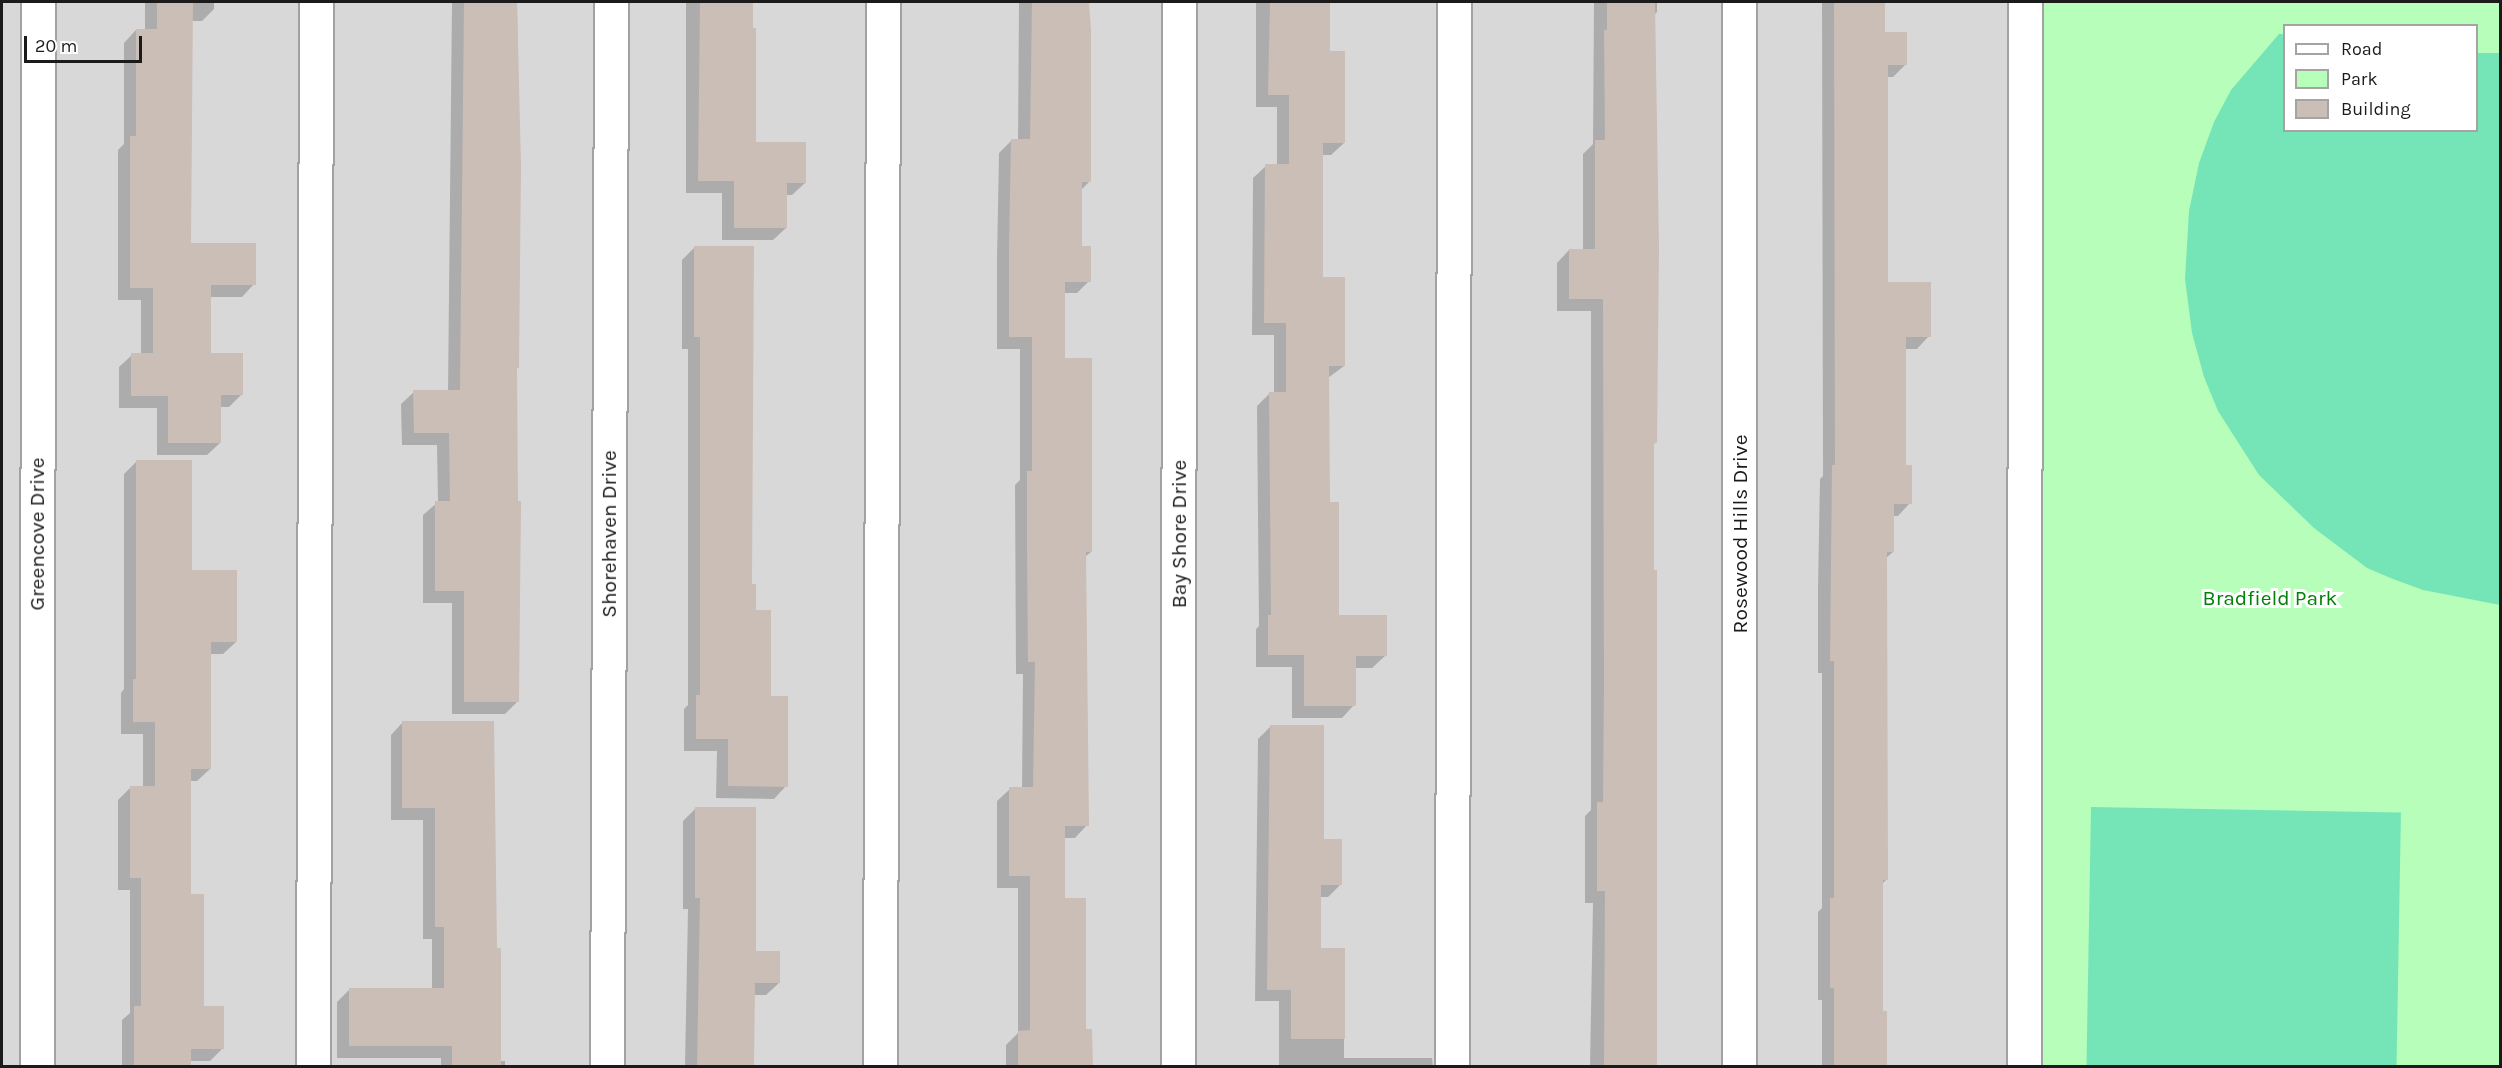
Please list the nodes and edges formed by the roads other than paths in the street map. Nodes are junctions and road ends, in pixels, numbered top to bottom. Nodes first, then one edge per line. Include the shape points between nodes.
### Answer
1 (38, 2) edge
2 (316, 2) edge
3 (611, 2) edge
4 (883, 2) edge
5 (1179, 2) edge
6 (1454, 2) edge
7 (1739, 2) edge
8 (2025, 2) edge
9 (37, 1066) edge
10 (313, 1066) edge
11 (607, 1066) edge
12 (880, 1066) edge
13 (1178, 1066) edge
14 (1452, 1066) edge
15 (1739, 1066) edge
16 (2024, 1066) edge

1 - 9 street, Greencove Drive
2 - 10 street
3 - 11 street, Shorehaven Drive
4 - 12 street
5 - 13 street, Bay Shore Drive
6 - 14 street
7 - 15 street, Rosewood Hills Drive
8 - 16 street

